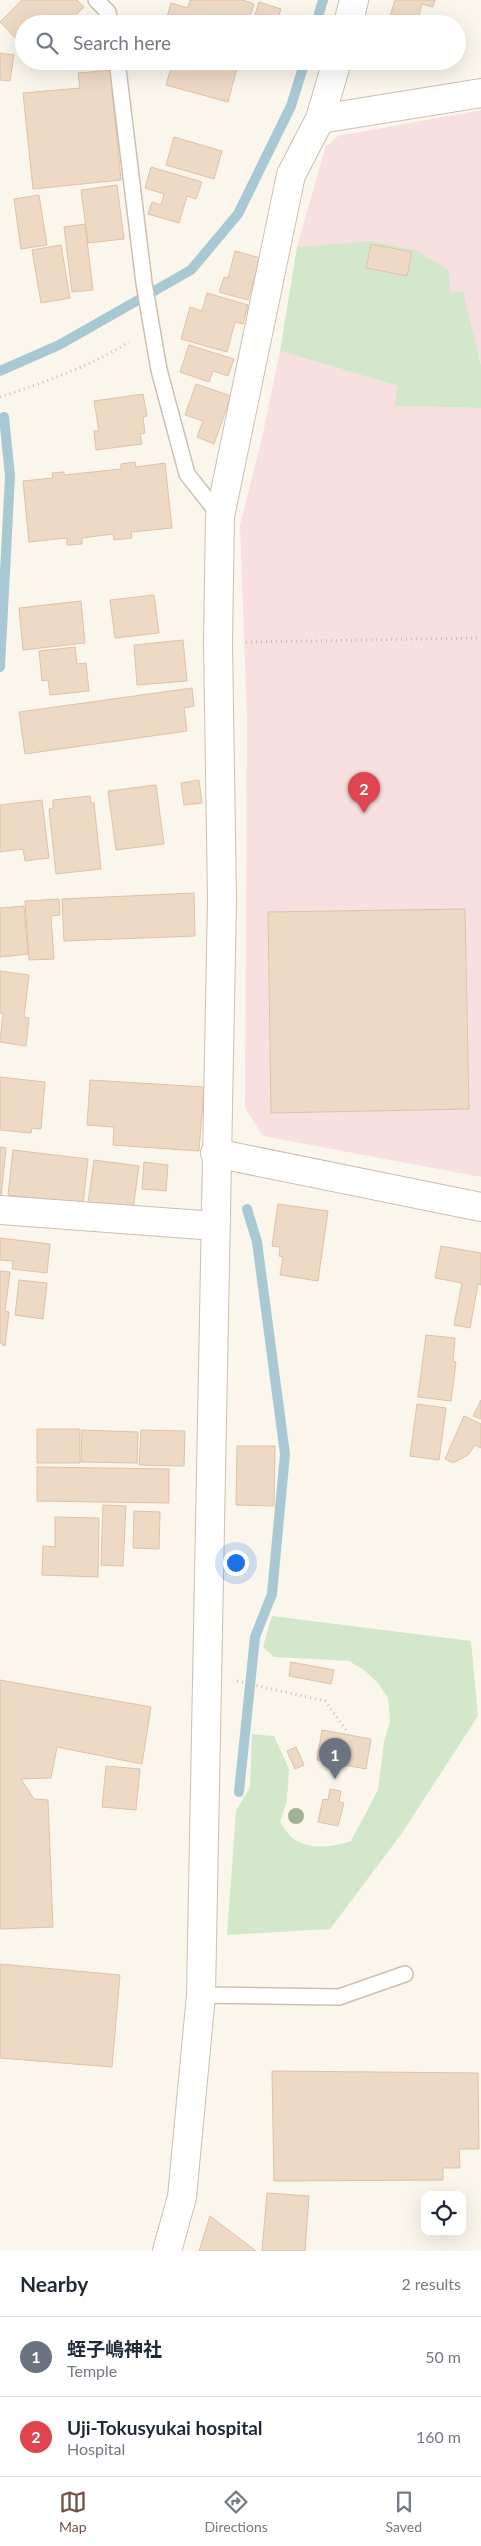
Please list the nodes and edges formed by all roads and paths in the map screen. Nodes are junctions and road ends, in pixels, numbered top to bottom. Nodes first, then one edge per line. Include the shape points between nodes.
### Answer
1 (96, 0) edge
2 (354, 0) edge
3 (108, 15) edge
4 (350, 15) edge
5 (119, 70) edge
6 (334, 70) edge
7 (481, 93) edge
8 (320, 119) junction
9 (151, 325) junction
10 (0, 397) edge
11 (220, 516) junction
12 (481, 638) edge
13 (218, 642) junction
14 (216, 1153) junction
15 (481, 1207) edge
16 (0, 1210) edge
17 (215, 1226) junction
18 (242, 1682) dead end
19 (346, 1730) dead end
20 (405, 1974) dead end
21 (201, 1994) junction
22 (167, 2251) edge

1 - 3 lane
2 - 4 street
5 - 9 lane
6 - 8 street
7 - 8 street
8 - 11 street via 291,175
9 - 10 path via 108,355 62,376
9 - 11 lane via 159,370 187,474
11 - 13 street
12 - 13 path
13 - 14 street via 222,899
14 - 15 street
14 - 17 street
16 - 17 street
17 - 21 street
18 - 19 path via 325,1701
20 - 21 lane via 339,1997
21 - 22 street via 182,2197

